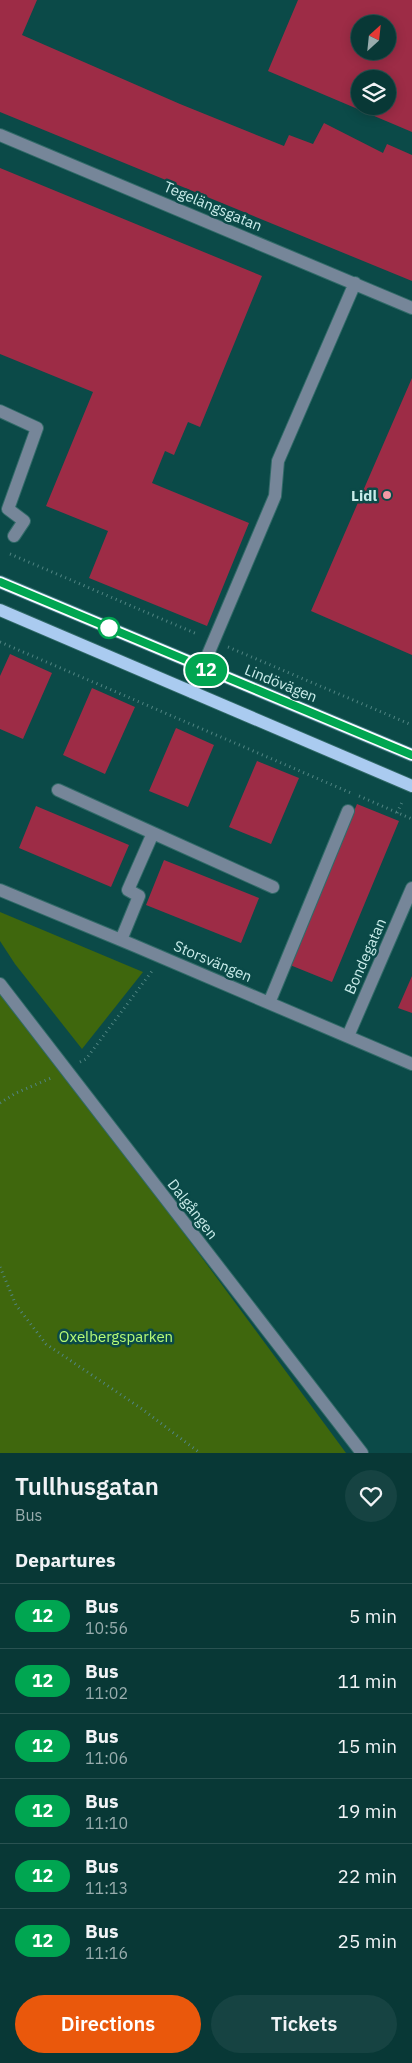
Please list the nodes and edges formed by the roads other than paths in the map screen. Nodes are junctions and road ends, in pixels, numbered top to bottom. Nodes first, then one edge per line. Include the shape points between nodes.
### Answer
1 (0, 135) edge
2 (355, 283) junction
3 (412, 308) edge
4 (0, 411) edge
5 (14, 536) dead end
6 (0, 582) edge
7 (0, 610) edge
8 (203, 669) junction
9 (192, 692) junction
10 (412, 755) edge
11 (412, 786) edge
12 (58, 790) dead end
13 (348, 810) dead end
14 (153, 833) junction
15 (273, 887) dead end
16 (412, 888) edge
17 (0, 890) edge
18 (121, 940) junction
19 (0, 984) edge
20 (269, 1003) junction
21 (348, 1036) junction
22 (412, 1064) edge
23 (362, 1453) edge

1 - 2 street, Tegelängsgatan
2 - 3 street, Tegelängsgatan
2 - 8 street via 278,461 275,496
4 - 5 street via 36,428 8,509 24,521
6 - 8 main road, Lindövägen
7 - 9 main road
8 - 9 street
8 - 10 main road, Lindövägen
9 - 11 main road
12 - 14 street
13 - 20 street
14 - 15 street
14 - 18 street via 128,890 139,896
16 - 21 street, Bondegatan
17 - 18 street, Storsvängen
18 - 20 street, Storsvängen
19 - 23 street, Dalgången
20 - 21 street, Storsvängen
21 - 22 street, Storsvängen

